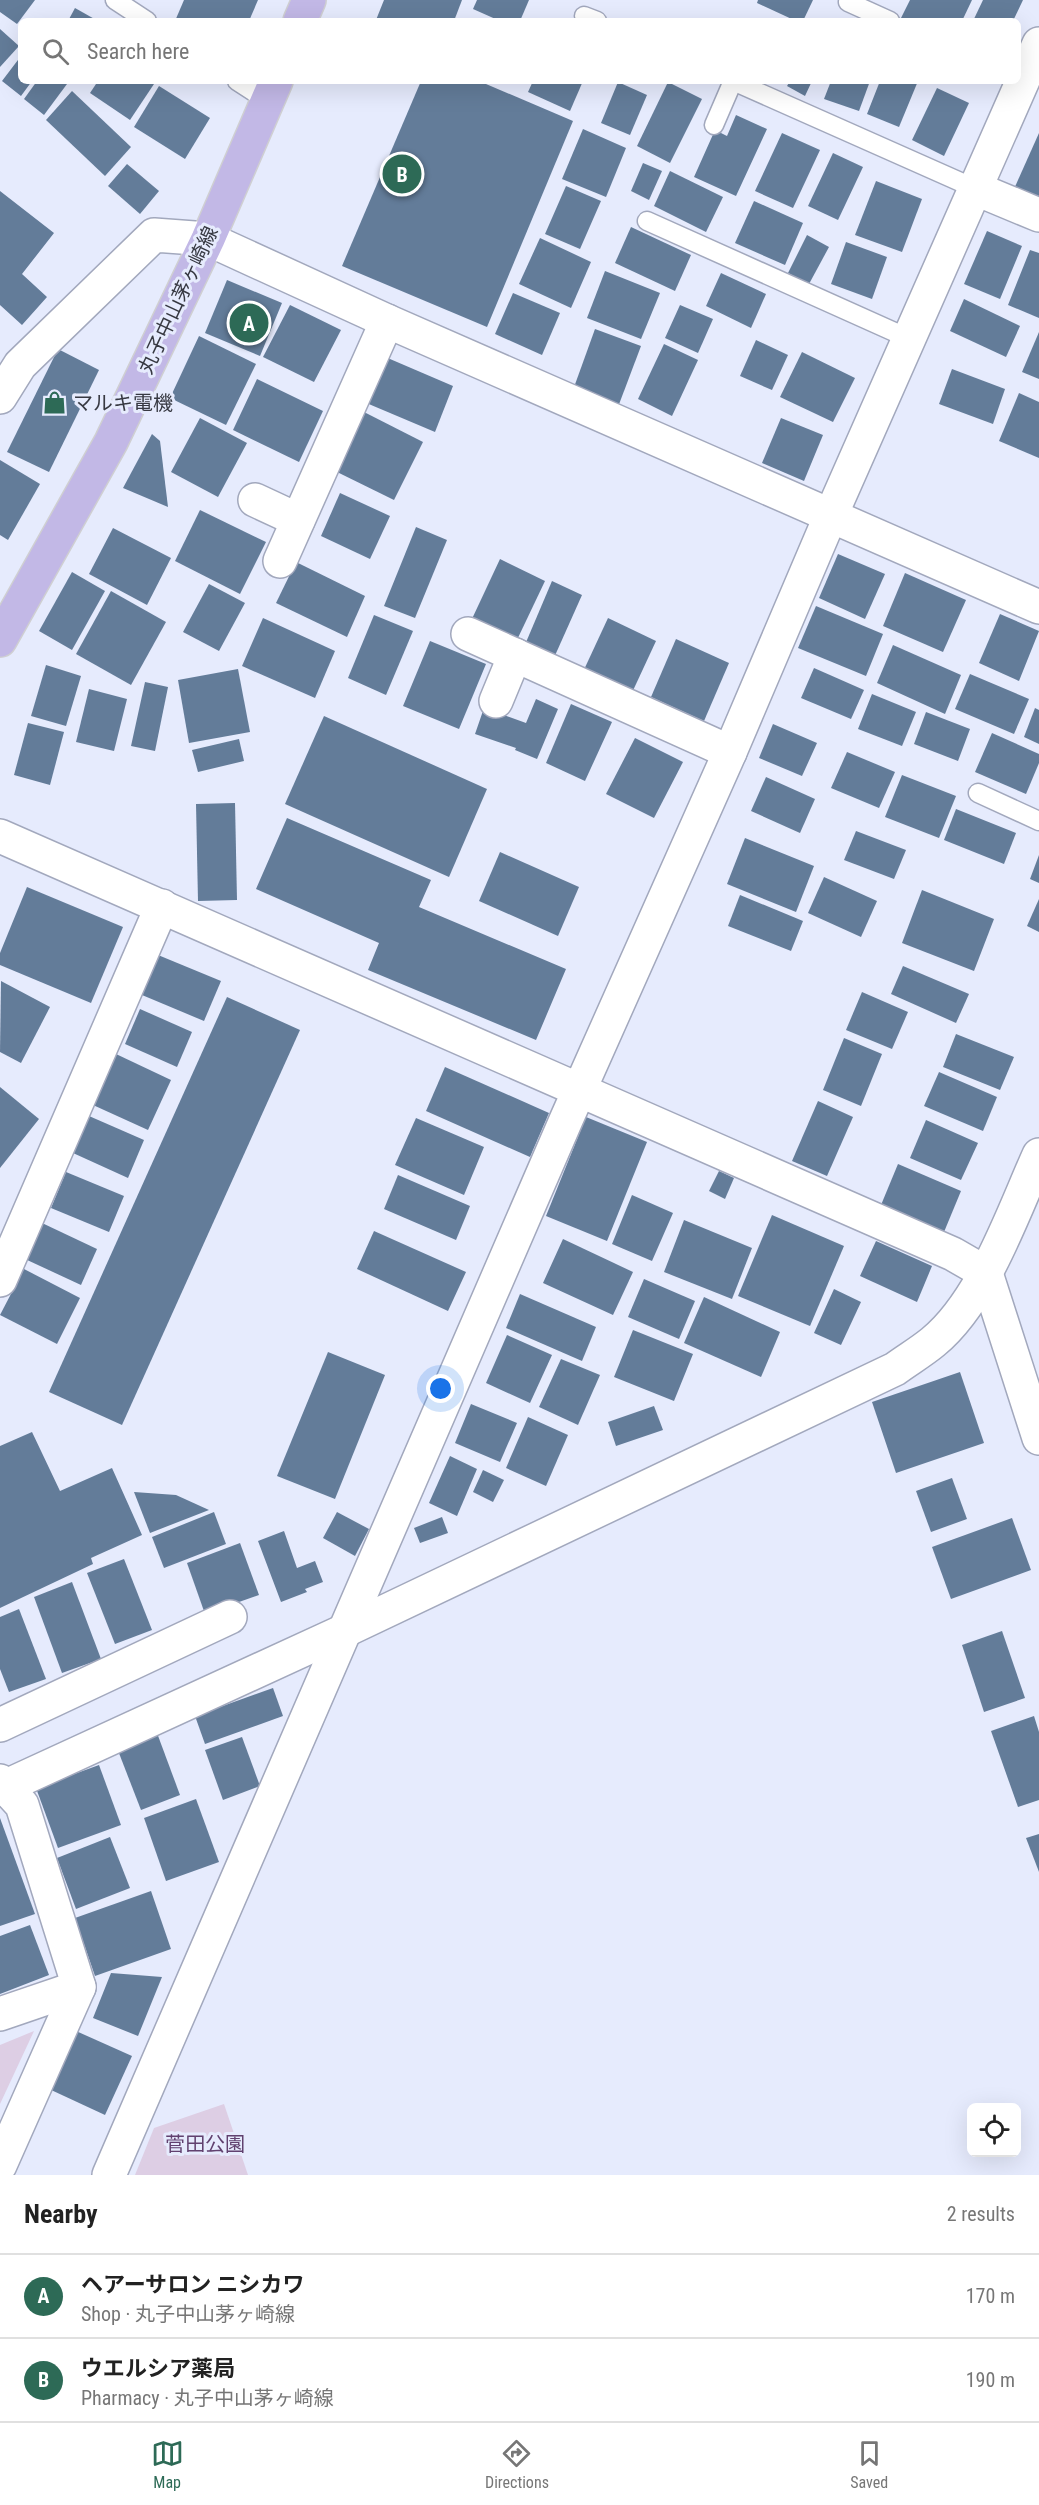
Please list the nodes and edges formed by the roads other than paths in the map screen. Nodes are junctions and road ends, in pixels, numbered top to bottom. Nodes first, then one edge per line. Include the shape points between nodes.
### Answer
1 (115, 0) edge
2 (309, 0) edge
3 (848, 2) dead end
4 (142, 18) edge
5 (301, 18) edge
6 (883, 18) edge
7 (1039, 44) edge
8 (1026, 80) edge
9 (248, 84) edge
10 (732, 84) edge
11 (740, 84) edge
12 (272, 91) edge
13 (714, 125) dead end
14 (974, 188) junction
15 (1039, 215) edge
16 (647, 221) dead end
17 (208, 239) junction
18 (387, 321) junction
19 (910, 339) junction
20 (0, 397) edge
21 (255, 500) dead end
22 (831, 515) junction
23 (298, 520) junction
24 (280, 561) dead end
25 (1039, 607) edge
26 (468, 634) dead end
27 (0, 640) edge
28 (515, 655) junction
29 (496, 701) dead end
30 (730, 752) junction
31 (978, 793) dead end
32 (1039, 821) edge
33 (0, 836) edge
34 (162, 906) junction
35 (580, 1089) junction
36 (1039, 1155) edge
37 (972, 1265) junction
38 (0, 1280) edge
39 (1039, 1438) edge
40 (230, 1617) dead end
41 (344, 1631) junction
42 (0, 1725) edge
43 (2, 1786) edge
44 (79, 1987) junction
45 (0, 2014) edge
46 (0, 2165) edge
47 (109, 2175) edge

1 - 4 lane
2 - 5 main road
3 - 6 lane
7 - 8 street
8 - 14 street
9 - 12 lane
10 - 13 lane
11 - 14 lane
12 - 17 main road, 丸子中山茅ヶ崎線
14 - 15 street
14 - 19 street
16 - 19 lane
17 - 18 street
17 - 20 street via 154,235 20,365
17 - 27 main road, 丸子中山茅ヶ崎線 via 111,442
18 - 22 street
18 - 23 street
19 - 22 street
21 - 23 street
22 - 25 street
22 - 30 street
23 - 24 street
26 - 28 street
28 - 29 street
28 - 30 street
30 - 35 street
31 - 32 lane
33 - 34 street
34 - 35 street
34 - 38 street
35 - 37 street
35 - 41 street
36 - 37 street
37 - 39 street
37 - 41 street via 963,1308 934,1341 895,1369
40 - 42 street
41 - 43 street
41 - 47 street
43 - 44 street via 22,1805
44 - 45 street
44 - 46 street

